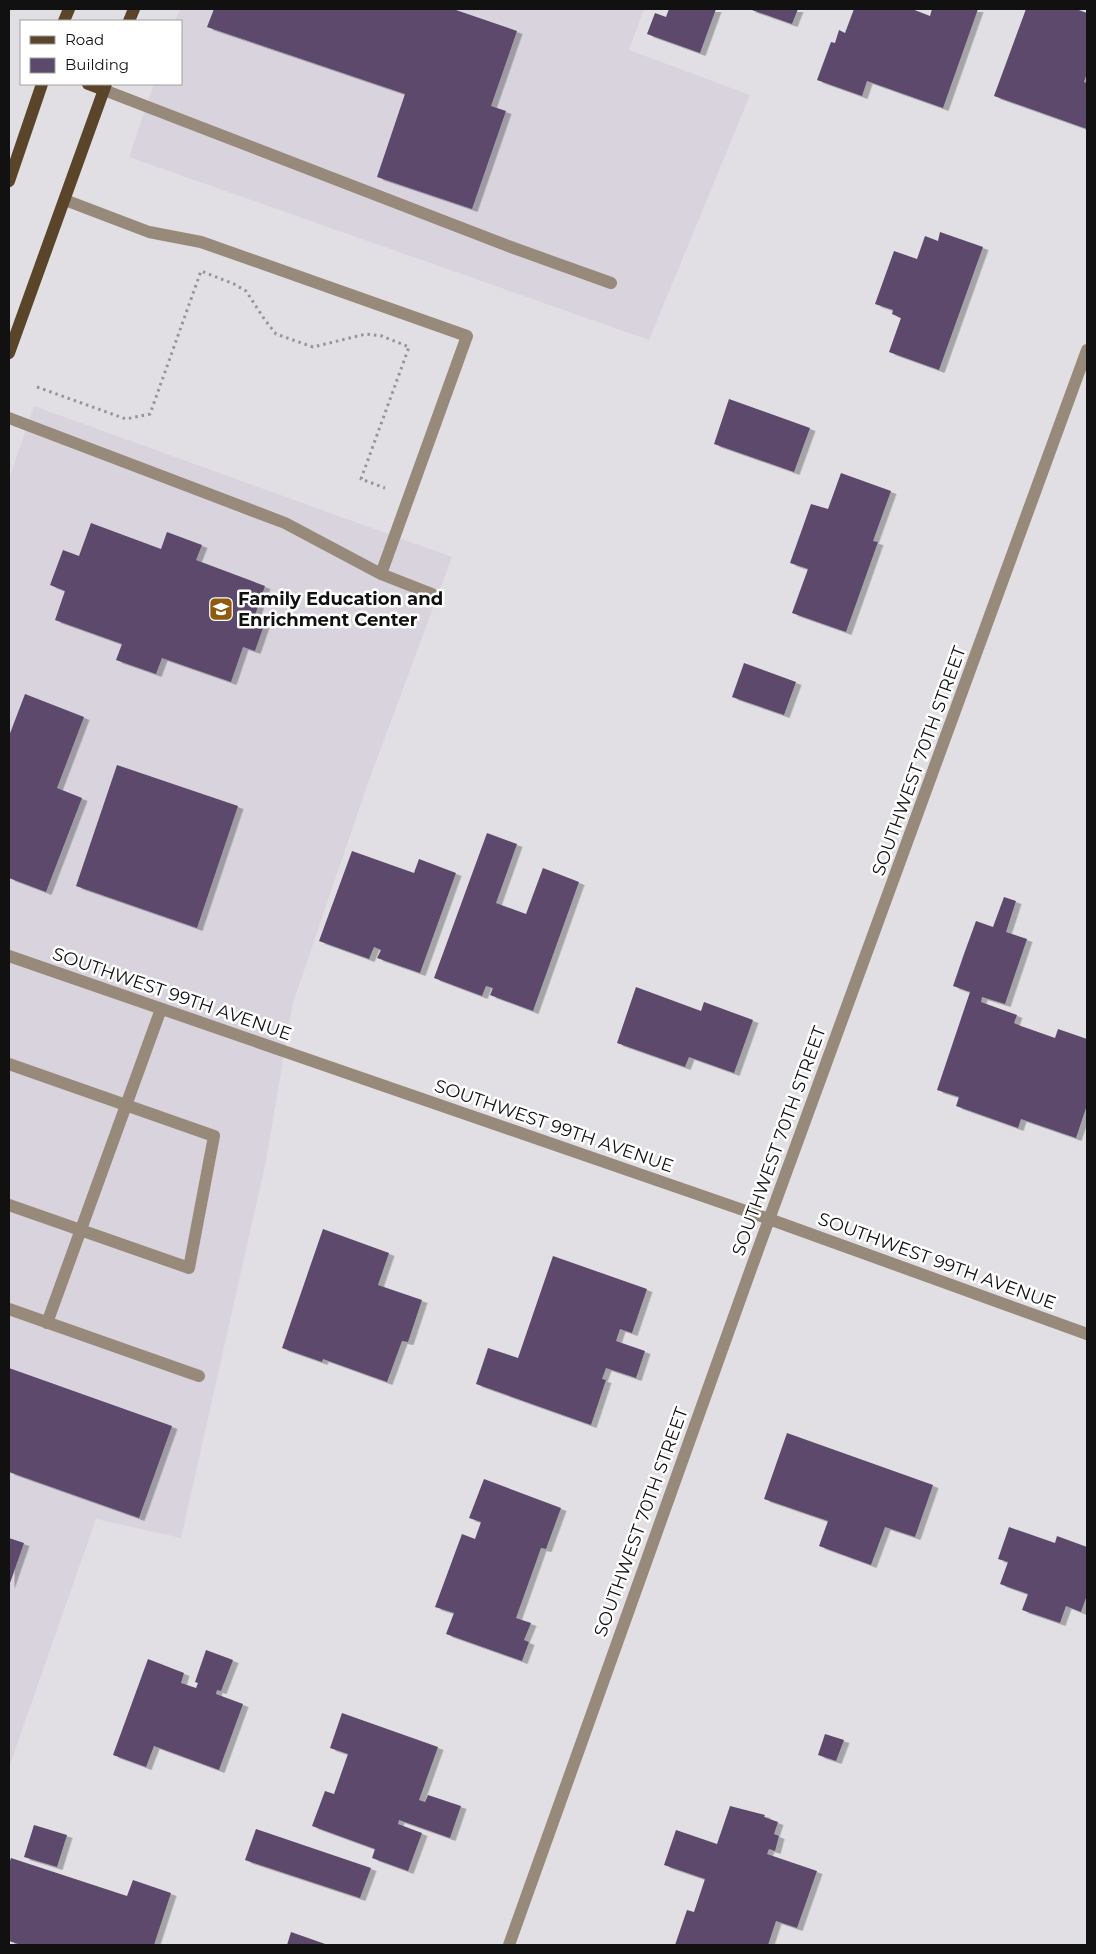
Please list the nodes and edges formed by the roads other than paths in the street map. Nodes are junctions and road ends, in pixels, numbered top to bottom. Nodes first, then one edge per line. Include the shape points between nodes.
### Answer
1 (42, 85) edge
2 (105, 87) edge
3 (9, 181) edge
4 (65, 200) junction
5 (611, 283) dead end
6 (1087, 350) edge
7 (9, 353) edge
8 (9, 418) edge
9 (381, 574) junction
10 (432, 594) dead end
11 (9, 956) edge
12 (161, 1009) junction
13 (9, 1064) edge
14 (126, 1106) junction
15 (9, 1205) edge
16 (769, 1219) junction
17 (81, 1230) junction
18 (9, 1309) edge
19 (47, 1323) junction
20 (1087, 1334) edge
21 (199, 1376) dead end
22 (509, 1945) edge

1 - 3 main road
2 - 4 main road
2 - 5 street
4 - 7 main road
4 - 9 street via 149,232 201,242 467,336
6 - 16 street, SOUTHWEST 70TH STREET
8 - 9 street via 285,523
9 - 10 street
11 - 12 street, SOUTHWEST 99TH AVENUE
12 - 14 street
12 - 16 street, SOUTHWEST 99TH AVENUE
13 - 14 street
14 - 17 street
14 - 17 street via 214,1136 189,1268
15 - 17 street
16 - 20 street, SOUTHWEST 99TH AVENUE
16 - 22 street, SOUTHWEST 70TH STREET
17 - 19 street
18 - 19 street
19 - 21 street

